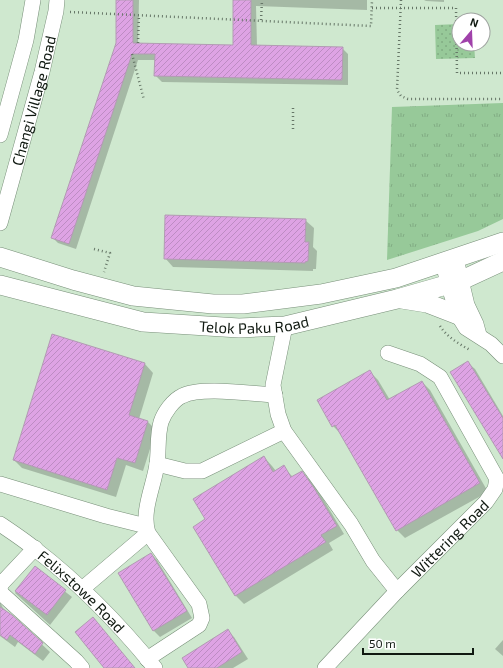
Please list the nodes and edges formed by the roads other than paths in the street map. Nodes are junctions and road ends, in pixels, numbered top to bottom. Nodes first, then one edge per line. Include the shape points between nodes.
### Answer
1 (32, 0) edge
2 (56, 6) edge
3 (0, 135) edge
4 (0, 224) edge
5 (503, 242) edge
6 (0, 257) edge
7 (449, 260) junction
8 (503, 261) edge
9 (454, 282) junction
10 (0, 285) edge
11 (396, 298) junction
12 (458, 315) junction
13 (284, 326) junction
14 (479, 335) junction
15 (388, 354) dead end
16 (503, 356) edge
17 (275, 395) junction
18 (284, 431) junction
19 (157, 464) junction
20 (0, 484) edge
21 (0, 524) edge
22 (147, 530) junction
23 (35, 548) junction
24 (0, 588) edge
25 (82, 589) junction
26 (397, 591) junction
27 (151, 663) edge
28 (82, 668) edge
29 (325, 668) edge

1 - 3 street, Changi Village Road via 26,40
2 - 4 street, Changi Village Road via 42,72
5 - 7 main road, Telok Paku Road
6 - 7 main road, Telok Paku Road via 133,296 213,304 236,304 321,294 396,278
7 - 9 street
8 - 9 main road, Telok Paku Road
9 - 11 main road, Telok Paku Road
9 - 12 street
9 - 14 street
10 - 13 main road, Telok Paku Road via 143,322 239,328
11 - 12 main road via 427,303
11 - 13 main road, Telok Paku Road
12 - 14 street via 466,328
13 - 17 street via 273,385
14 - 16 street
15 - 26 street, Wittering Road via 420,364 440,377 497,479 495,489 486,502
17 - 18 street
17 - 19 street via 200,390 181,396 169,408 161,422
18 - 19 street via 202,471 185,471
18 - 26 street via 351,524 373,561
19 - 22 street via 148,509
20 - 22 street
21 - 23 street, Felixstowe Road
22 - 25 street
22 - 27 street via 199,604 202,618 199,625
23 - 24 street
23 - 25 street, Felixstowe Road
24 - 28 street via 2,594
25 - 27 street, Felixstowe Road
26 - 29 street, Wittering Road

